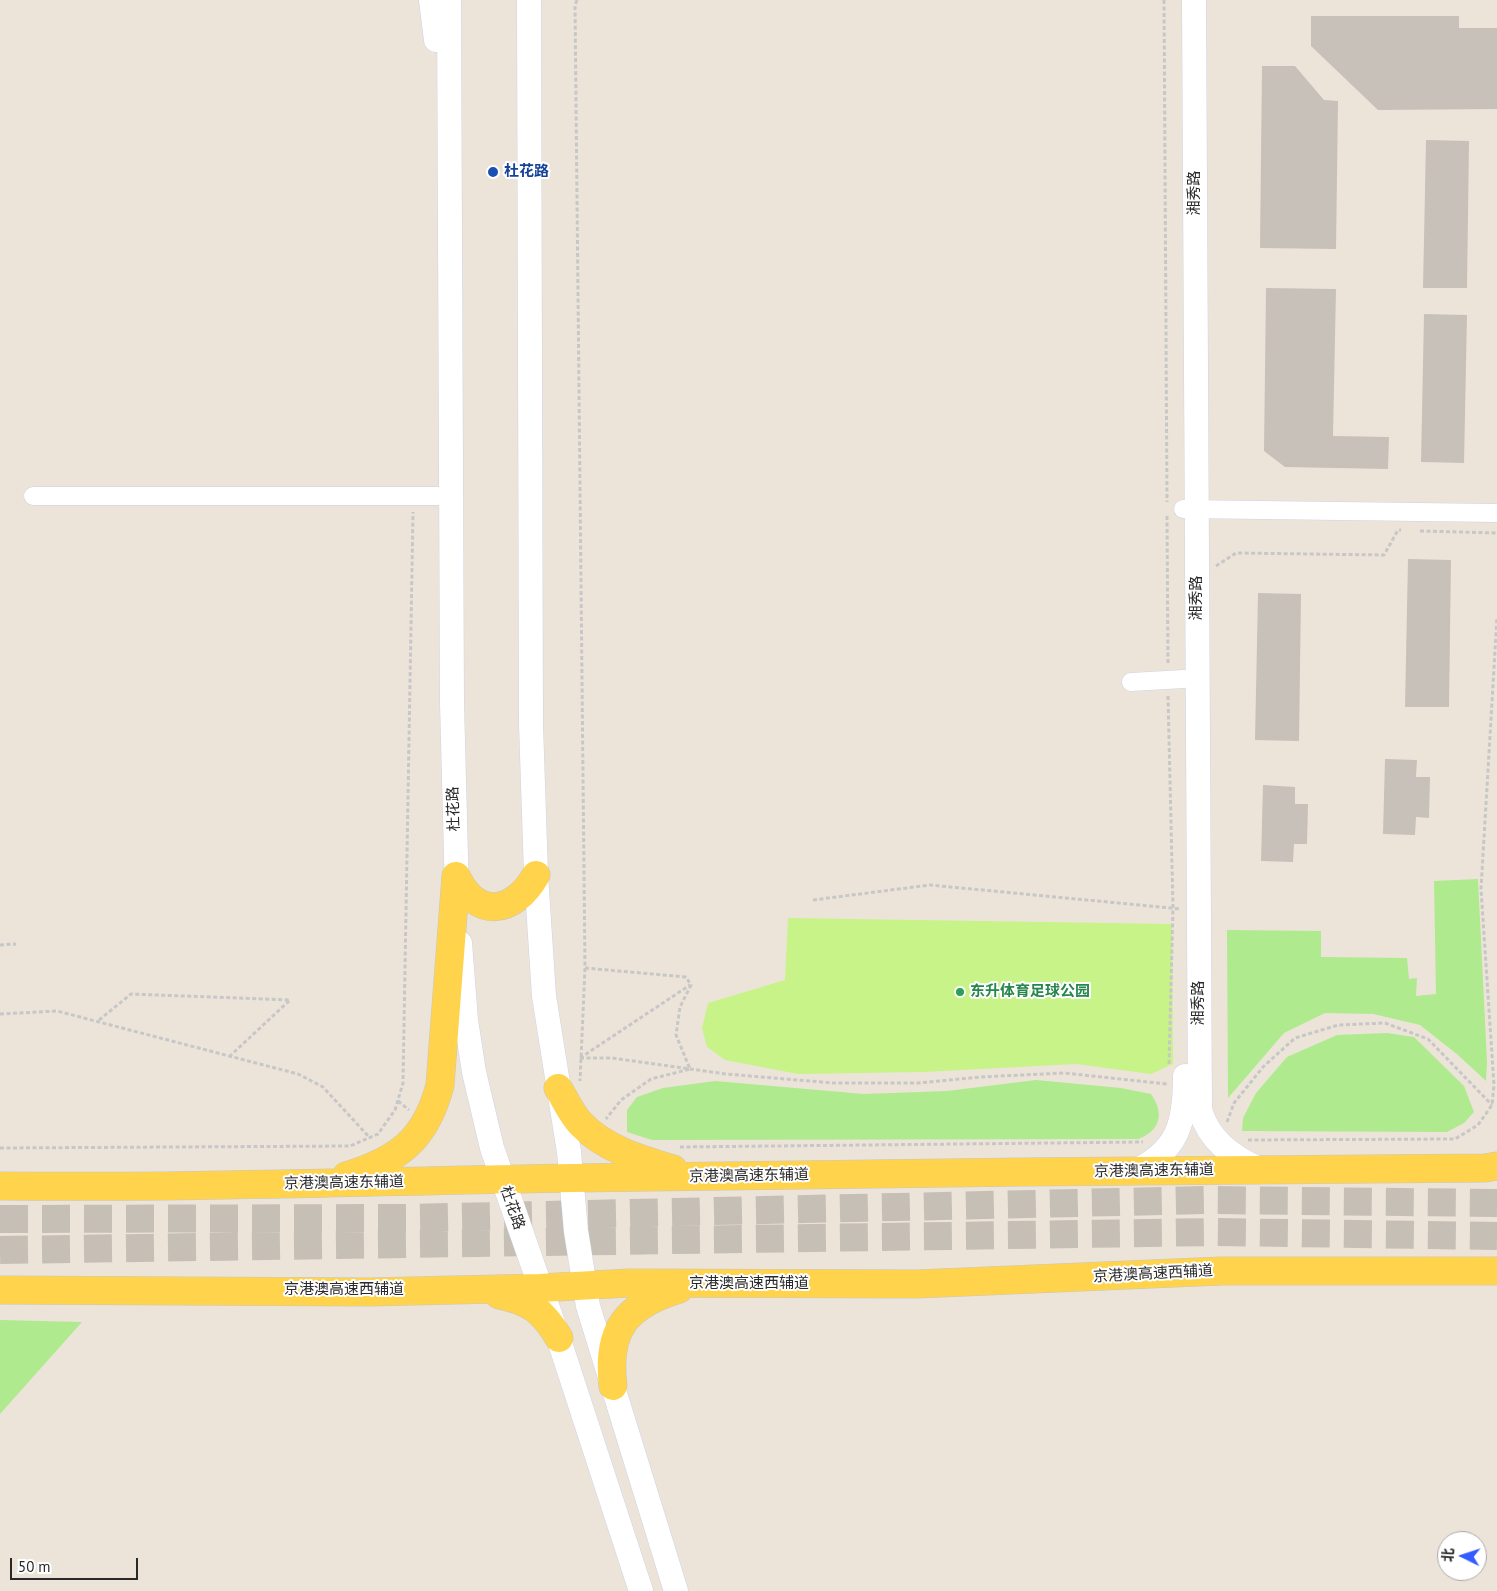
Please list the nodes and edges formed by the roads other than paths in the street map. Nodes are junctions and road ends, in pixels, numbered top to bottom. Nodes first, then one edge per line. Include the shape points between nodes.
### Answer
1 (431, 0) edge
2 (449, 0) edge
3 (529, 0) edge
4 (545, 0) edge
5 (1180, 0) edge
6 (1194, 0) edge
7 (529, 133) junction
8 (450, 150) junction
9 (33, 496) dead end
10 (451, 496) junction
11 (1190, 509) junction
12 (1497, 513) edge
13 (1176, 679) junction
14 (1131, 682) dead end
15 (536, 875) junction
16 (456, 876) junction
17 (570, 1086) junction
18 (1497, 1166) edge
19 (1259, 1169) junction
20 (1133, 1172) junction
21 (706, 1177) junction
22 (572, 1178) junction
23 (503, 1180) junction
24 (316, 1184) junction
25 (0, 1186) edge
26 (1497, 1271) edge
27 (700, 1284) junction
28 (583, 1285) junction
29 (540, 1288) junction
30 (0, 1290) edge
31 (460, 1290) junction
32 (559, 1338) junction
33 (613, 1386) junction
34 (641, 1591) edge
35 (676, 1591) edge

1 - 8 street via 441,116
2 - 8 street, 杜花路
3 - 7 street
4 - 7 street via 537,26
5 - 11 street, 湘秀路
6 - 11 street, 湘秀路
7 - 15 street via 531,724
8 - 10 street, 杜花路
9 - 10 street
10 - 16 street, 杜花路
11 - 12 street
11 - 13 street, 湘秀路
11 - 19 street, 湘秀路 via 1200,1110 1205,1125 1216,1140 1240,1160
13 - 14 street
13 - 20 street, 湘秀路 via 1179,909 1172,1084 1182,1120 1168,1150
15 - 16 main road via 519,898 494,907 471,900
15 - 17 street via 544,996
16 - 23 street, 杜花路 via 474,1072
16 - 24 main road via 441,1076 434,1109 414,1139 386,1162
17 - 21 main road via 580,1123 614,1148
17 - 22 street
18 - 19 main road, 京港澳高速东辅道
19 - 20 main road, 京港澳高速东辅道
20 - 21 main road, 京港澳高速东辅道
21 - 22 main road, 京港澳高速东辅道
22 - 23 main road, 京港澳高速东辅道
22 - 28 street
23 - 24 main road, 京港澳高速东辅道
23 - 29 street, 杜花路
24 - 25 main road, 京港澳高速东辅道
26 - 27 main road, 京港澳高速西辅道 via 1221,1271 917,1284
27 - 28 main road, 京港澳高速西辅道
27 - 33 main road via 652,1299 630,1314 615,1338 611,1368
28 - 29 main road, 京港澳高速西辅道
28 - 33 street
29 - 31 main road, 京港澳高速西辅道
29 - 32 street, 杜花路
30 - 31 main road, 京港澳高速西辅道
31 - 32 main road via 502,1295 527,1303 548,1320
32 - 34 street, 杜花路
33 - 35 street

